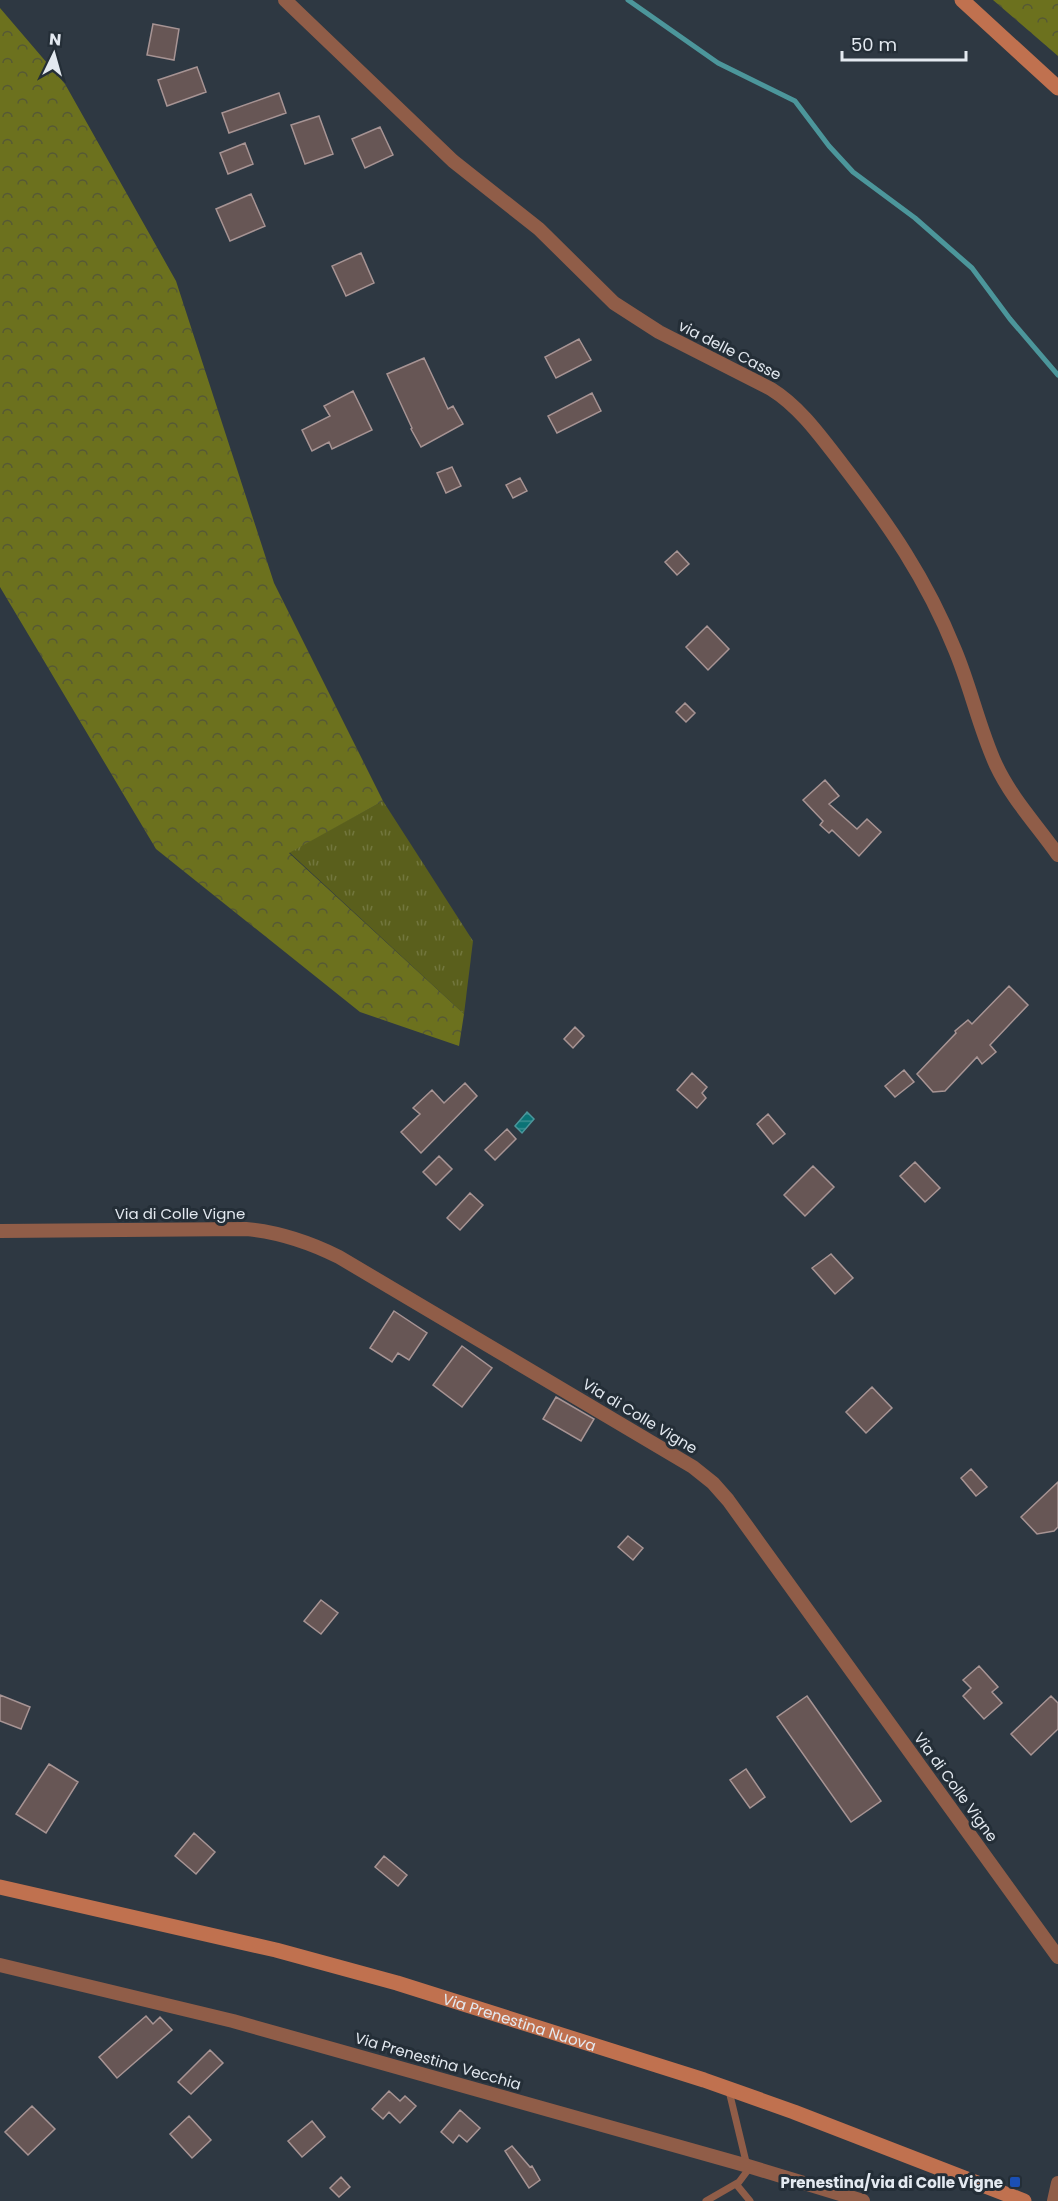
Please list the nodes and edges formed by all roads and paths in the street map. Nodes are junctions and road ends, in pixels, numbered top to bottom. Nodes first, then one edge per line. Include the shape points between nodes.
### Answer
1 (285, 0) edge
2 (962, 0) edge
3 (1058, 88) edge
4 (1058, 855) edge
5 (0, 1231) edge
6 (0, 1887) edge
7 (1058, 1957) edge
8 (0, 1965) edge
9 (729, 2088) junction
10 (748, 2166) junction
11 (1058, 2183) edge
12 (736, 2184) junction
13 (706, 2201) edge
14 (750, 2201) edge
15 (863, 2201) edge
16 (1024, 2201) edge
17 (1054, 2201) edge

1 - 4 street, via delle Casse via 453,161 540,229 614,303 659,332 771,388 807,421 884,519 914,565 955,649 997,766 1018,803
2 - 3 main road
5 - 7 street, Via di Colle Vigne via 246,1229 301,1240 339,1257 693,1467 728,1500
6 - 9 main road, Via Prenestina Nuova via 332,1965
8 - 10 street, Via Prenestina Vecchia via 233,2021
9 - 10 lane
9 - 16 main road, Via Prenestina Nuova
10 - 12 lane via 745,2176
10 - 15 street, Via Prenestina Vecchia
11 - 17 street
12 - 13 lane
12 - 14 lane

